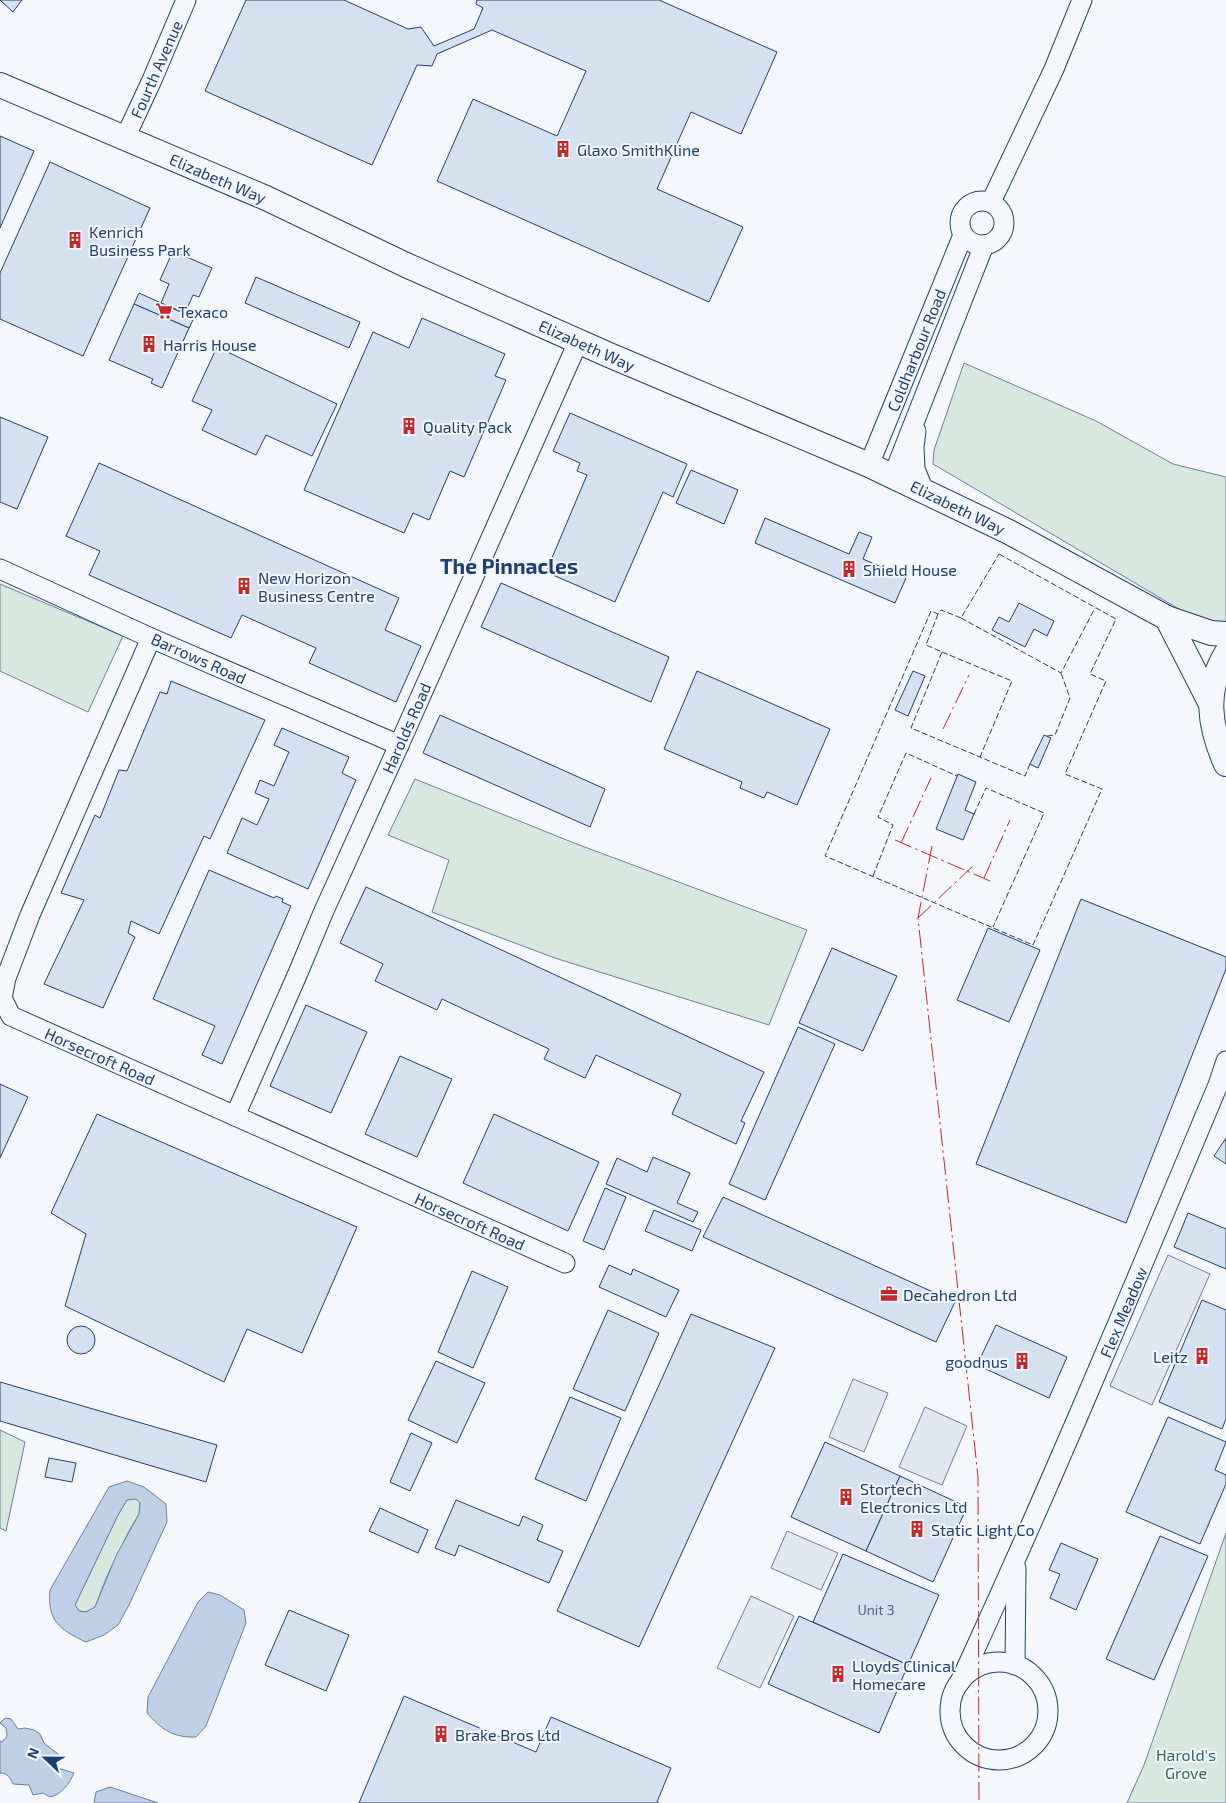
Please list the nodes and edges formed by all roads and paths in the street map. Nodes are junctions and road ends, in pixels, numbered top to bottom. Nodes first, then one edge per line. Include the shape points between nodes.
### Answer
1 (186, 0) edge
2 (1082, 0) edge
3 (0, 86) edge
4 (125, 138) junction
5 (991, 202) junction
6 (962, 235) junction
7 (984, 245) junction
8 (578, 342) junction
9 (920, 408) junction
10 (869, 465) junction
11 (892, 476) junction
12 (924, 492) junction
13 (0, 569) edge
14 (1167, 618) junction
15 (1226, 634) edge
16 (151, 638) junction
17 (1226, 654) edge
18 (1210, 702) junction
19 (399, 745) junction
20 (1226, 764) edge
21 (1226, 1061) edge
22 (235, 1116) junction
23 (565, 1263) dead end
24 (1016, 1562) junction
25 (1015, 1665) junction
26 (960, 1682) junction

1 - 4 street, Fourth Avenue
2 - 5 street via 1054,70
3 - 4 main road, Elizabeth Way
4 - 8 main road, Elizabeth Way via 266,198
5 - 6 street, Coldharbour Road via 976,201 964,209 959,222
5 - 7 street, Coldharbour Road via 1002,211 1004,225 1000,237
6 - 7 street via 972,243
6 - 10 street, Coldharbour Road
7 - 9 street, Coldharbour Road
8 - 10 main road, Elizabeth Way
8 - 19 street, Harolds Road
9 - 11 street, Coldharbour Road
9 - 12 street, Coldharbour Road via 914,447 915,469
10 - 11 main road, Elizabeth Way
11 - 12 main road, Elizabeth Way
12 - 14 main road, Elizabeth Way via 1009,532
13 - 16 street, Barrows Road
14 - 15 main road, Elizabeth Way via 1211,633
14 - 18 main road
16 - 19 street, Barrows Road
16 - 22 street, Horsecroft Road via 30,914 6,978 2,998 10,1016
17 - 18 main road via 1216,674
18 - 20 main road via 1212,724
19 - 22 street, Harolds Road
21 - 24 street, Flex Meadow
22 - 23 street, Horsecroft Road
24 - 25 street, Flex Meadow
24 - 26 street, Flex Meadow
25 - 26 street, Flex Meadow via 985,1664
25 - 26 street, Flex Meadow via 1030,1672 1041,1685 1047,1700 1048,1717 1036,1744 1010,1760 980,1757 959,1739 950,1711

